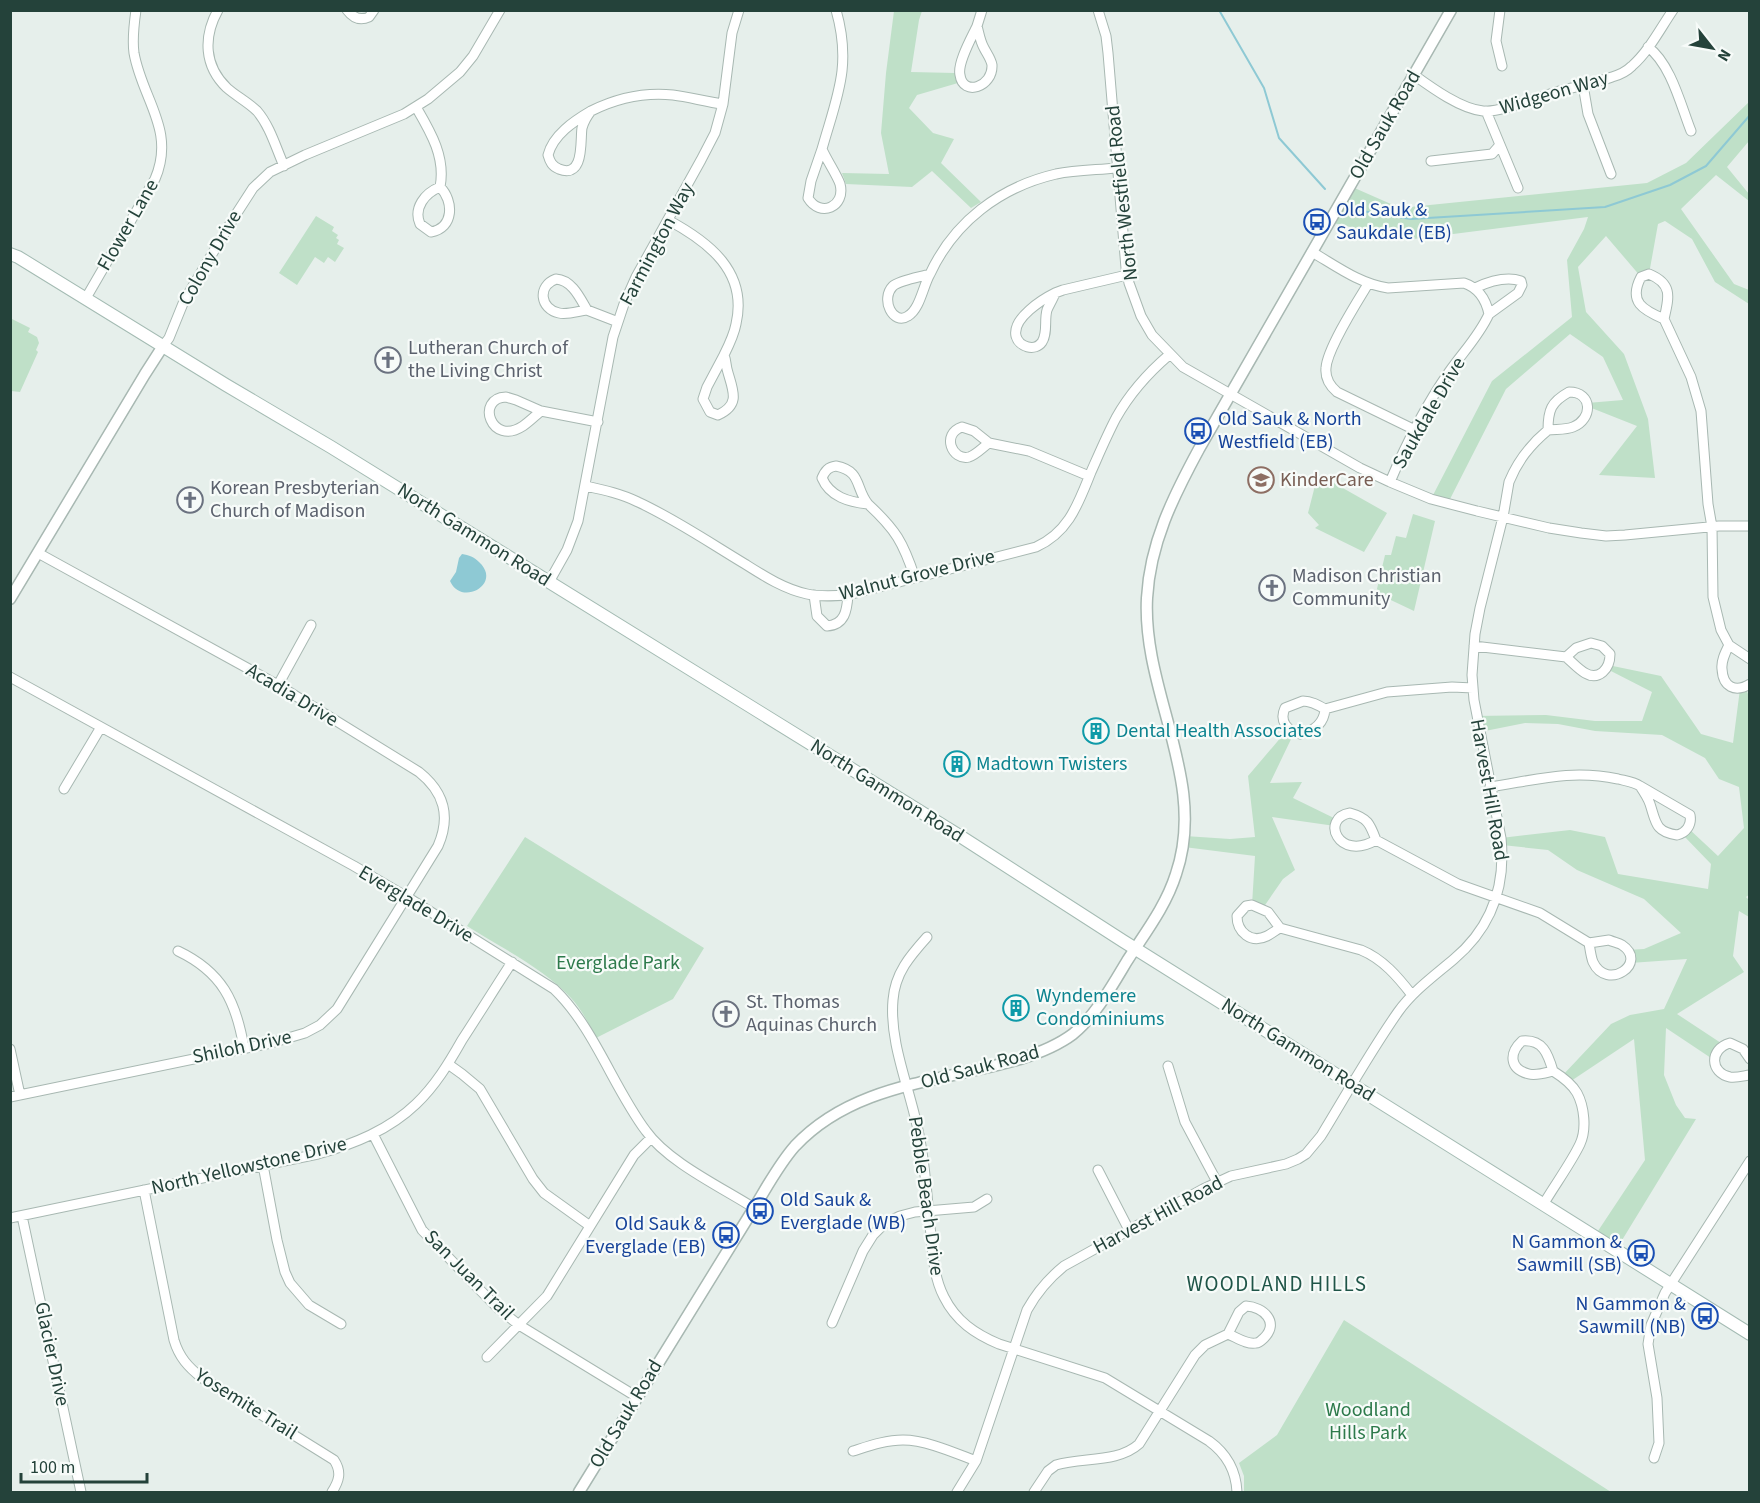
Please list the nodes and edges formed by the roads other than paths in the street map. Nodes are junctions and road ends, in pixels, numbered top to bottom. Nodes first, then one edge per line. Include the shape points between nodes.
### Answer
1 (136, 10) edge
2 (218, 10) edge
3 (347, 10) edge
4 (374, 10) edge
5 (500, 10) edge
6 (739, 10) edge
7 (836, 10) edge
8 (982, 10) edge
9 (1098, 10) edge
10 (1451, 10) edge
11 (1500, 10) edge
12 (1673, 10) edge
13 (977, 26) junction
14 (1648, 47) junction
15 (1503, 66) dead end
16 (1414, 75) junction
17 (1583, 85) junction
18 (723, 104) junction
19 (416, 106) junction
20 (591, 111) junction
21 (1486, 111) junction
22 (1691, 131) dead end
23 (1499, 146) junction
24 (822, 149) junction
25 (1431, 161) dead end
26 (284, 166) junction
27 (1116, 168) junction
28 (1611, 174) dead end
29 (440, 187) junction
30 (1518, 188) dead end
31 (668, 220) junction
32 (1312, 252) junction
33 (13, 253) edge
34 (930, 274) junction
35 (1127, 275) junction
36 (1368, 284) junction
37 (1475, 288) junction
38 (1055, 293) junction
39 (86, 298) junction
40 (587, 310) junction
41 (1489, 314) junction
42 (1664, 319) junction
43 (618, 322) junction
44 (163, 346) junction
45 (724, 355) junction
46 (1169, 355) junction
47 (1230, 395) junction
48 (541, 411) junction
49 (598, 422) junction
50 (1414, 430) junction
51 (1548, 430) junction
52 (988, 443) dead end
53 (1089, 476) junction
54 (1390, 482) junction
55 (586, 486) junction
56 (868, 504) junction
57 (1503, 517) junction
58 (1749, 526) edge
59 (1712, 527) junction
60 (38, 552) junction
61 (915, 578) junction
62 (549, 582) junction
63 (814, 595) junction
64 (848, 595) junction
65 (10, 599) edge
66 (310, 626) dead end
67 (1729, 645) junction
68 (1474, 646) junction
69 (1566, 657) junction
70 (1749, 659) edge
71 (10, 677) edge
72 (1749, 684) edge
73 (278, 686) junction
74 (1473, 688) junction
75 (1325, 709) junction
76 (101, 727) junction
77 (1640, 786) junction
78 (1491, 787) junction
79 (64, 789) dead end
80 (1376, 840) junction
81 (407, 897) junction
82 (1496, 898) junction
83 (1280, 928) junction
84 (927, 937) dead end
85 (1589, 944) junction
86 (1136, 948) junction
87 (178, 951) dead end
88 (512, 962) junction
89 (1412, 995) junction
90 (244, 1048) junction
91 (10, 1049) edge
92 (1749, 1059) edge
93 (448, 1064) junction
94 (1168, 1066) dead end
95 (1553, 1071) junction
96 (1749, 1075) edge
97 (1353, 1084) junction
98 (908, 1087) junction
99 (15, 1096) edge
100 (372, 1134) junction
101 (651, 1138) junction
102 (1749, 1161) edge
103 (263, 1165) junction
104 (1098, 1170) dead end
105 (1217, 1182) junction
106 (144, 1190) junction
107 (987, 1199) dead end
108 (1543, 1204) junction
109 (754, 1208) junction
110 (928, 1211) junction
111 (22, 1216) junction
112 (10, 1218) edge
113 (590, 1226) junction
114 (1129, 1230) junction
115 (1670, 1284) junction
116 (832, 1323) dead end
117 (341, 1324) dead end
118 (519, 1325) junction
119 (1228, 1334) junction
120 (1749, 1334) edge
121 (1013, 1348) junction
122 (487, 1357) dead end
123 (637, 1397) junction
124 (1160, 1410) junction
125 (853, 1451) dead end
126 (1654, 1458) dead end
127 (976, 1461) junction
128 (81, 1492) edge
129 (332, 1492) edge
130 (579, 1492) edge
131 (957, 1492) edge
132 (1034, 1492) edge
133 (1237, 1492) edge

1 - 39 street, Flower Lane via 134,50 162,137 162,159 155,179
2 - 26 street via 208,34 211,66 221,81 257,111
3 - 4 street via 358,19 369,17
5 - 19 street, Colony Drive via 466,64
6 - 18 street, Farmington Way via 732,33
7 - 24 street via 844,44 843,72
8 - 13 street
9 - 27 street, North Westfield Road via 1108,53
10 - 16 street, Old Sauk Road
11 - 15 street via 1496,41
12 - 14 street, Widgeon Way
13 - 13 street via 959,71 962,81 972,87 985,83 992,66
14 - 17 street, Widgeon Way via 1631,67 1616,76
14 - 22 street via 1664,65
16 - 21 street, Widgeon Way via 1468,107
16 - 32 street, Old Sauk Road
17 - 21 street, Widgeon Way
17 - 28 street via 1588,114
18 - 20 street via 648,94 619,99
18 - 31 street, Farmington Way via 711,142
19 - 26 street, Colony Drive
19 - 29 street via 437,147
20 - 20 street via 571,123 552,144 548,155 554,166 567,171 576,164 582,151 584,122
21 - 23 street
23 - 25 street via 1492,154
23 - 30 street
24 - 24 street via 808,198 824,209 836,204 840,184
26 - 44 street, Colony Drive via 265,176 248,194 184,301
27 - 34 street via 1057,174 997,197 953,235
27 - 35 street, North Westfield Road
29 - 29 street via 423,200 417,212 420,224 431,232 443,228 450,213
31 - 43 street, Farmington Way via 636,277
31 - 45 street via 711,248 735,283 738,317
32 - 36 street
32 - 47 street, Old Sauk Road via 1233,382
33 - 39 main road, North Gammon Road
34 - 34 street via 893,286 887,295 889,310 897,317 908,317
35 - 38 street
35 - 46 street, North Westfield Road via 1142,316
36 - 37 street via 1388,288 1464,283
36 - 50 street via 1331,350 1327,378 1338,392
37 - 41 street via 1484,298
37 - 41 street via 1503,279 1521,281 1518,293
38 - 38 street via 1034,305 1018,325 1016,336 1027,347 1033,348 1043,341 1047,310
39 - 44 main road, North Gammon Road
40 - 40 street via 571,285 562,279 543,289 543,300 554,311 564,314
40 - 43 street
41 - 50 street, Saukdale Drive
42 - 42 street via 1666,286 1649,274 1641,277 1635,288 1639,303
42 - 59 street via 1691,377 1701,411
43 - 49 street, Farmington Way
44 - 60 street, Colony Drive
44 - 62 main road, North Gammon Road
45 - 45 street via 703,399 710,412 718,415 725,412 735,396
46 - 47 street, North Westfield Road
46 - 53 street, Walnut Grove Drive via 1141,382 1118,415
47 - 54 street, North Westfield Road
47 - 86 street, Old Sauk Road via 1171,503 1150,569 1149,641 1183,785 1186,825 1176,876
48 - 48 street via 501,398 491,404 489,420 501,431 513,430
48 - 49 street
49 - 55 street, Farmington Way
50 - 54 street, Saukdale Drive
51 - 51 street via 1574,427 1584,420 1589,407 1581,396 1569,392 1555,402 1548,415
51 - 57 street, Harvest Hill Road via 1525,452 1514,470
52 - 53 street via 1029,451
53 - 61 street, Walnut Grove Drive via 1072,516 1044,543
54 - 57 street, North Westfield Road via 1431,499
55 - 62 street, Farmington Way via 573,537
55 - 63 street, Walnut Grove Drive via 637,501 765,577
56 - 56 street via 849,470 836,466 825,471 823,481 828,490
56 - 61 street via 901,540
57 - 59 street, North Westfield Road via 1606,536
57 - 68 street, Harvest Hill Road
58 - 59 street, North Westfield Road
59 - 67 street via 1713,597
60 - 65 street, Colony Drive
60 - 73 street, Acadia Drive
61 - 64 street, Walnut Grove Drive
62 - 86 main road, North Gammon Road
63 - 64 street, Walnut Grove Drive
63 - 64 street via 817,616 827,626 834,626 844,616
66 - 73 street
67 - 70 street
67 - 72 street via 1721,670 1726,683 1736,689
68 - 69 street
68 - 74 street, Harvest Hill Road
69 - 69 street via 1582,672 1592,675 1607,669 1610,654 1591,643
71 - 76 street, Everglade Drive
73 - 81 street, Acadia Drive via 419,772 437,790 444,814 442,837
74 - 75 street via 1387,692
74 - 78 street, Harvest Hill Road
75 - 75 street via 1303,701 1285,708 1282,719 1288,729 1300,734 1318,727
76 - 79 street
76 - 81 street, Everglade Drive
77 - 77 street via 1690,815 1686,831 1677,836 1658,827 1650,801
77 - 78 street via 1580,774
78 - 82 street, Harvest Hill Road via 1503,853
80 - 80 street via 1371,826 1359,815 1345,814 1335,826 1340,840 1353,848
80 - 82 street via 1458,884
81 - 88 street, Everglade Drive
81 - 90 street, Shiloh Drive via 328,1018 296,1036
82 - 85 street via 1540,913
82 - 89 street, Harvest Hill Road via 1475,938
83 - 83 street via 1268,912 1257,906 1246,906 1237,916 1238,927 1254,939
83 - 89 street via 1370,954 1391,970
84 - 98 street, Pebble Beach Drive via 898,976 893,1000 894,1024
85 - 85 street via 1597,968 1606,974 1625,972 1630,955 1623,945 1609,940
86 - 97 main road, North Gammon Road
86 - 98 street, Old Sauk Road via 1089,1018 1058,1043 1006,1064
87 - 90 street via 213,973 226,992 237,1014
88 - 93 street, North Yellowstone Drive
88 - 101 street, Everglade Drive via 555,989 571,1007
89 - 97 street, Harvest Hill Road
90 - 99 street, Shiloh Drive
91 - 99 street
92 - 96 street via 1743,1049 1730,1043 1714,1054 1716,1066 1724,1075
93 - 100 street, North Yellowstone Drive via 417,1103
93 - 113 street via 480,1089 544,1193
94 - 105 street via 1185,1122
95 - 95 street via 1546,1050 1537,1043 1522,1041 1516,1047 1512,1057 1522,1071
95 - 108 street via 1577,1092 1584,1114 1583,1130 1581,1142
97 - 105 street, Harvest Hill Road via 1306,1154 1290,1163
97 - 108 main road, North Gammon Road
98 - 109 street, Old Sauk Road via 857,1102 814,1129 786,1158
98 - 110 street, Pebble Beach Drive via 919,1134
100 - 103 street, North Yellowstone Drive via 338,1148
100 - 118 street, San Juan Trail via 422,1230
101 - 109 street, Everglade Drive via 680,1162
101 - 113 street via 634,1155
102 - 115 street
103 - 106 street, North Yellowstone Drive
103 - 117 street via 290,1283 309,1305
104 - 114 street
105 - 114 street, Harvest Hill Road
106 - 111 street, North Yellowstone Drive
106 - 129 street, Yosemite Trail via 174,1340 182,1358 202,1378 326,1454 336,1463 340,1478
107 - 110 street via 974,1207
108 - 115 main road, North Gammon Road
109 - 123 street, Old Sauk Road
110 - 116 street via 891,1220 873,1235
110 - 121 street, Pebble Beach Drive via 935,1272 953,1312 973,1331
111 - 112 street, North Yellowstone Drive
111 - 128 street, Glacier Drive
113 - 118 street via 547,1296
114 - 121 street, Harvest Hill Road via 1048,1279 1035,1294
115 - 120 main road, North Gammon Road
115 - 126 street via 1651,1325 1648,1344 1657,1398 1659,1443
118 - 122 street
118 - 123 street, San Juan Trail
119 - 119 street via 1255,1344 1267,1335 1270,1321 1262,1310 1246,1306
119 - 124 street via 1205,1345 1195,1355
121 - 124 street, Pebble Beach Drive via 1096,1374
121 - 127 street, Harvest Hill Road
123 - 130 street, Old Sauk Road
124 - 132 street via 1133,1449 1056,1465
124 - 133 street, Pebble Beach Drive via 1218,1447 1230,1463
125 - 127 street via 905,1440
127 - 131 street, Harvest Hill Road

